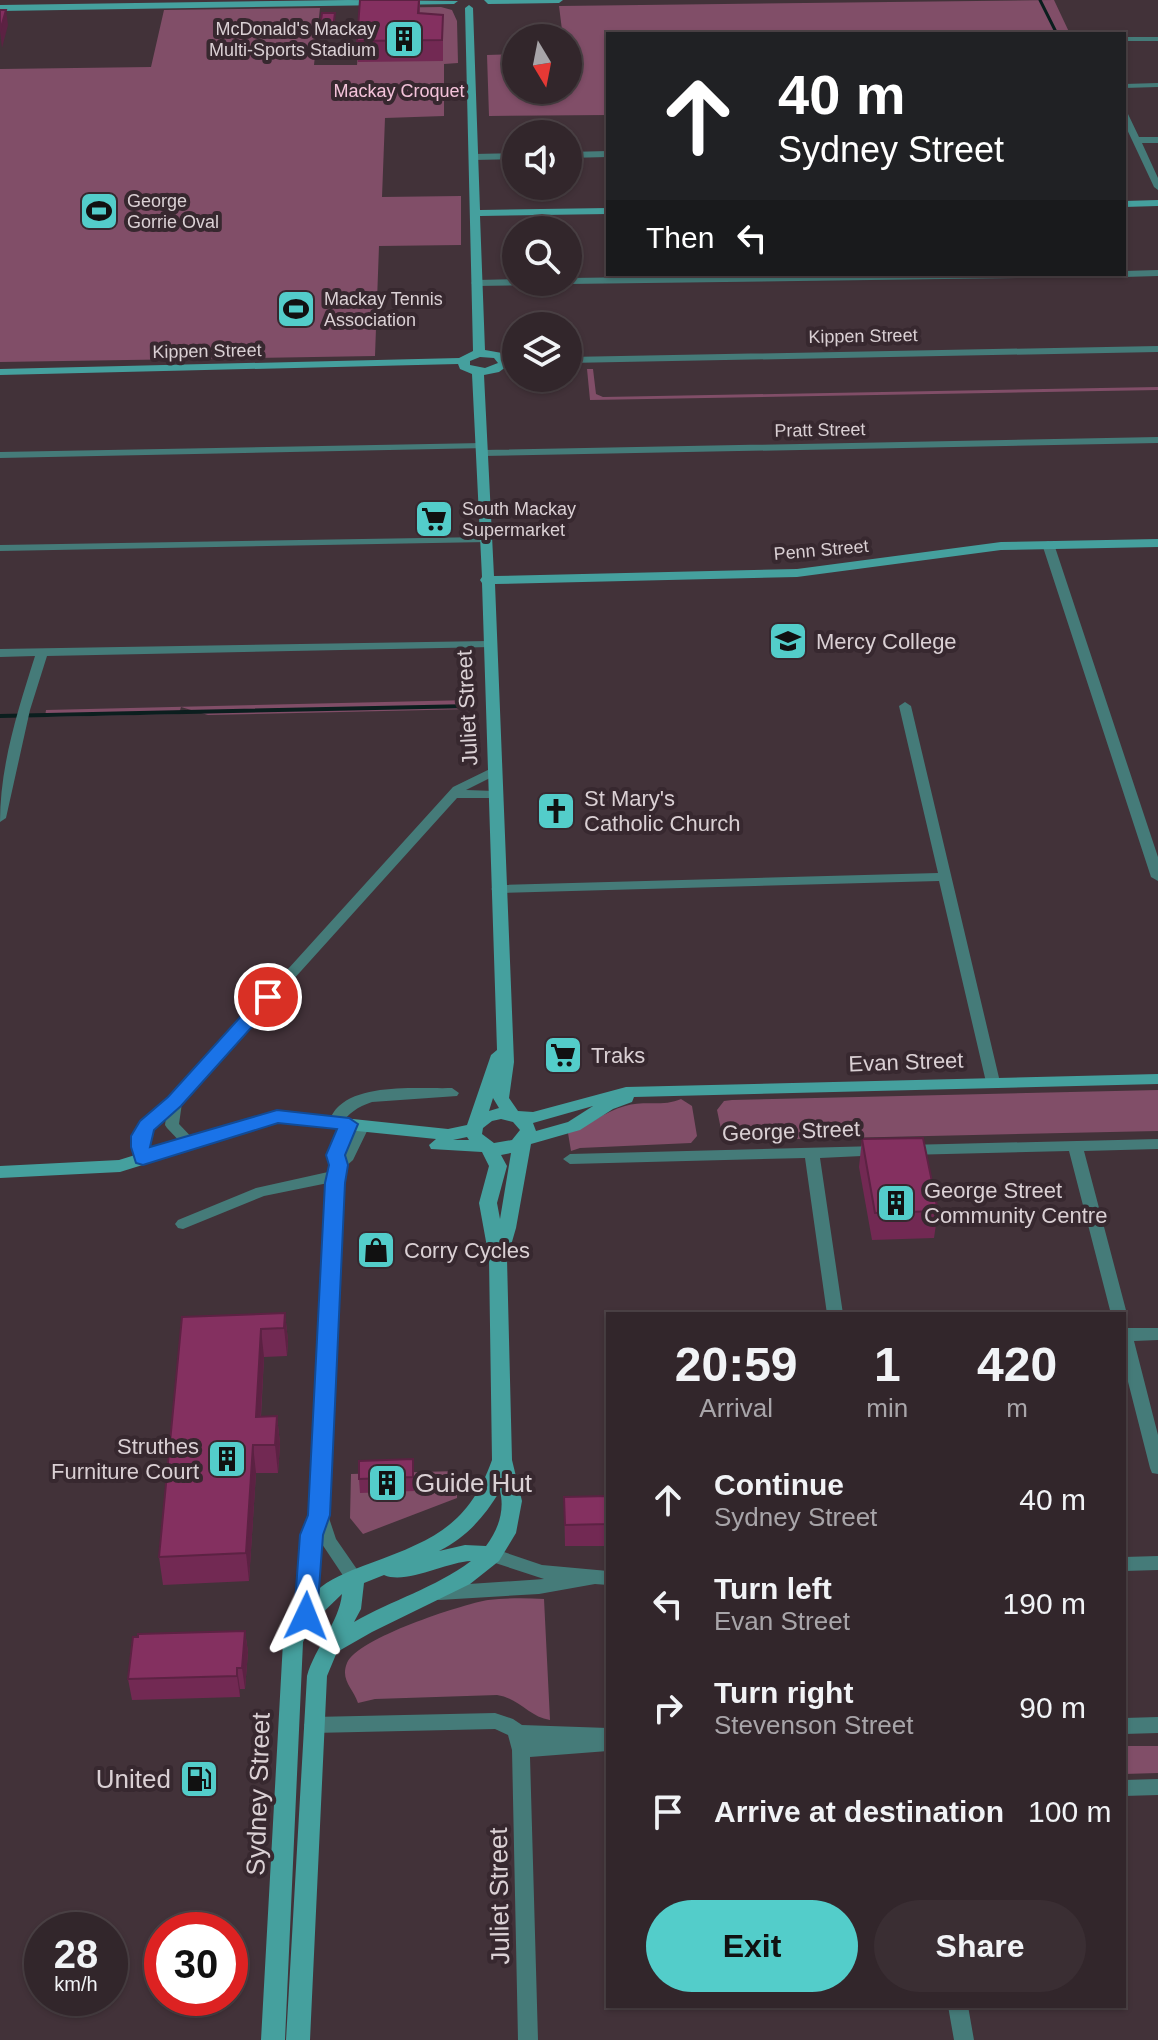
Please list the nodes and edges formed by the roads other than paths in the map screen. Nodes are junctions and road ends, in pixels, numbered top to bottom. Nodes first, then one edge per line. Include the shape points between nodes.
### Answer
1 (488, 0) edge
2 (559, 0) edge
3 (455, 1) edge
4 (0, 8) edge
5 (469, 8) junction
6 (1126, 39) edge
7 (1158, 39) edge
8 (1158, 85) edge
9 (1126, 86) edge
10 (1126, 118) edge
11 (1136, 140) junction
12 (1158, 140) edge
13 (606, 154) edge
14 (582, 155) edge
15 (502, 156) edge
16 (473, 157) junction
17 (1158, 187) edge
18 (1158, 203) edge
19 (1126, 204) edge
20 (606, 211) edge
21 (474, 213) junction
22 (1158, 273) edge
23 (1126, 274) edge
24 (945, 276) edge
25 (582, 281) edge
26 (476, 283) junction
27 (502, 283) edge
28 (1158, 349) edge
29 (479, 353) junction
30 (502, 357) edge
31 (582, 360) edge
32 (462, 361) junction
33 (502, 366) edge
34 (0, 372) edge
35 (478, 372) junction
36 (1158, 440) edge
37 (483, 450) junction
38 (0, 455) edge
39 (484, 540) junction
40 (1158, 543) edge
41 (1048, 544) junction
42 (0, 548) edge
43 (486, 580) junction
44 (488, 645) junction
45 (42, 652) junction
46 (0, 653) edge
47 (905, 706) dead end
48 (494, 771) junction
49 (495, 795) junction
50 (447, 800) junction
51 (0, 818) edge
52 (945, 877) junction
53 (1158, 877) edge
54 (498, 889) junction
55 (503, 1042) junction
56 (1158, 1079) edge
57 (993, 1082) junction
58 (654, 1091) junction
59 (452, 1093) dead end
60 (175, 1102) junction
61 (516, 1117) junction
62 (355, 1125) junction
63 (475, 1128) junction
64 (523, 1141) junction
65 (190, 1143) junction
66 (1158, 1144) edge
67 (1075, 1146) junction
68 (486, 1147) junction
69 (812, 1153) junction
70 (143, 1158) junction
71 (570, 1159) dead end
72 (337, 1170) junction
73 (0, 1172) edge
74 (183, 1224) dead end
75 (498, 1258) junction
76 (835, 1312) edge
77 (1118, 1312) edge
78 (1126, 1334) edge
79 (1158, 1334) edge
80 (1126, 1342) edge
81 (502, 1460) junction
82 (1158, 1468) edge
83 (319, 1515) junction
84 (492, 1555) junction
85 (1158, 1563) edge
86 (1126, 1564) edge
87 (375, 1570) junction
88 (354, 1578) junction
89 (606, 1578) edge
90 (589, 1579) junction
91 (439, 1593) junction
92 (306, 1616) junction
93 (326, 1654) junction
94 (290, 1719) junction
95 (313, 1725) junction
96 (1158, 1725) edge
97 (1126, 1726) edge
98 (606, 1736) edge
99 (520, 1741) junction
100 (606, 1743) edge
101 (1158, 1787) edge
102 (1126, 1788) edge
103 (958, 2008) edge
104 (273, 2040) edge
105 (298, 2040) edge
106 (528, 2040) edge
107 (964, 2040) edge

1 - 2 street
1 - 5 street
3 - 4 street
3 - 5 street
5 - 16 street
6 - 7 street
8 - 9 street
10 - 11 street
11 - 12 street
11 - 17 street
13 - 14 street
15 - 16 street
16 - 21 street
18 - 19 street
20 - 21 street
21 - 26 street
22 - 23 street
24 - 25 street
26 - 27 street
26 - 29 street
28 - 31 street, Kippen Street
29 - 30 street
29 - 32 street
32 - 34 street, Kippen Street
32 - 35 street
33 - 35 street
35 - 37 street, Juliet Street
36 - 37 street, Pratt Street
37 - 38 street, Pratt Street
37 - 39 street, Juliet Street
39 - 42 street
39 - 43 street, Juliet Street
40 - 41 street, Penn Street
41 - 43 street, Penn Street via 797,573
41 - 53 street
43 - 44 street, Juliet Street
44 - 45 street
44 - 48 street, Juliet Street
45 - 46 street
45 - 51 street
47 - 52 street
48 - 49 street, Juliet Street
48 - 50 street via 459,787
49 - 50 street via 464,792
49 - 54 street, Juliet Street
50 - 60 street
52 - 54 street
52 - 57 street
54 - 55 street, Juliet Street
55 - 61 street, Juliet Street via 501,1098
55 - 63 street, Juliet Street
56 - 57 street, Evan Street
57 - 58 street, Evan Street
58 - 61 street, Evan Street via 603,1095 545,1116
58 - 64 street, Evan Street
59 - 62 street via 362,1098 344,1106
60 - 65 street via 172,1125
60 - 70 street via 142,1132
61 - 63 street via 490,1115
61 - 64 street via 528,1130
62 - 63 street via 451,1136
62 - 65 street via 277,1117
62 - 68 street via 435,1145
62 - 72 street via 348,1156
63 - 68 street via 475,1138
64 - 68 street via 509,1149
64 - 75 street
65 - 70 street
66 - 67 street, George Street
67 - 69 street, George Street
67 - 77 street
68 - 75 street via 498,1166 488,1203
69 - 71 street, George Street
69 - 76 street
70 - 73 street via 93,1170
72 - 74 street via 219,1207
72 - 83 street
75 - 81 street
78 - 79 street
80 - 82 street
81 - 84 street via 513,1509
81 - 87 street via 485,1501 460,1529
83 - 88 street via 328,1541
83 - 92 street via 311,1535
84 - 87 street via 463,1551 414,1567
84 - 90 street via 542,1572
84 - 91 street
85 - 86 street
87 - 88 street
88 - 92 street, Sydney Street via 329,1592
88 - 93 street via 351,1609
89 - 90 street
90 - 91 street
91 - 93 street via 367,1623
92 - 94 street, Sydney Street via 290,1655
93 - 95 street via 317,1676
94 - 95 street
94 - 104 street, Sydney Street
95 - 99 street via 495,1721 507,1723
95 - 105 street
96 - 97 street
98 - 99 street
99 - 100 street
99 - 106 street, Juliet Street
101 - 102 street
103 - 107 street

